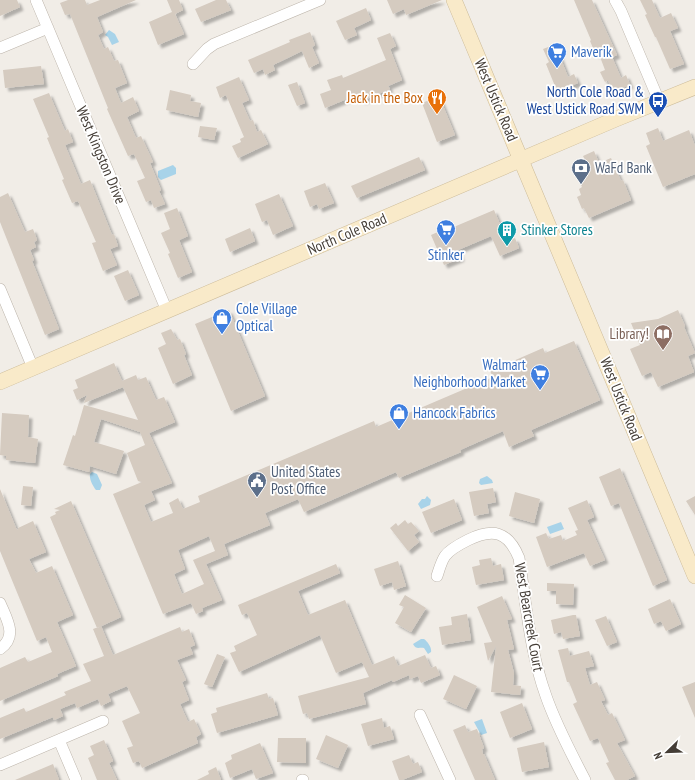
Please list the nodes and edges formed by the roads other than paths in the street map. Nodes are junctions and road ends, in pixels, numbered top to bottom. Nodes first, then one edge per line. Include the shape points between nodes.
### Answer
1 (36, 0) edge
2 (320, 0) edge
3 (454, 0) edge
4 (615, 0) edge
5 (48, 28) junction
6 (0, 48) edge
7 (193, 64) dead end
8 (695, 87) edge
9 (659, 101) junction
10 (521, 160) junction
11 (0, 289) edge
12 (167, 311) junction
13 (33, 368) junction
14 (0, 382) edge
15 (437, 576) dead end
16 (695, 576) edge
17 (0, 603) edge
18 (0, 649) edge
19 (420, 715) dead end
20 (103, 721) dead end
21 (59, 740) junction
22 (0, 765) edge
23 (76, 780) edge
24 (450, 780) edge
25 (585, 780) edge

1 - 5 street, West Kingston Drive
2 - 7 street via 214,44
3 - 10 main road, West Ustick Road
4 - 9 street
5 - 6 street
5 - 12 street, West Kingston Drive
8 - 9 main road, North Cole Road
9 - 10 main road, North Cole Road
10 - 12 main road, North Cole Road
10 - 16 main road, West Ustick Road
11 - 13 street
12 - 13 main road, North Cole Road
13 - 14 main road, North Cole Road
15 - 25 street, West Bearcreek Court via 445,556 458,545 478,535 491,533 504,537 514,545 519,558 540,678 554,717
17 - 18 street via 10,627 9,640
19 - 24 street
20 - 21 street
21 - 22 street
21 - 23 street

